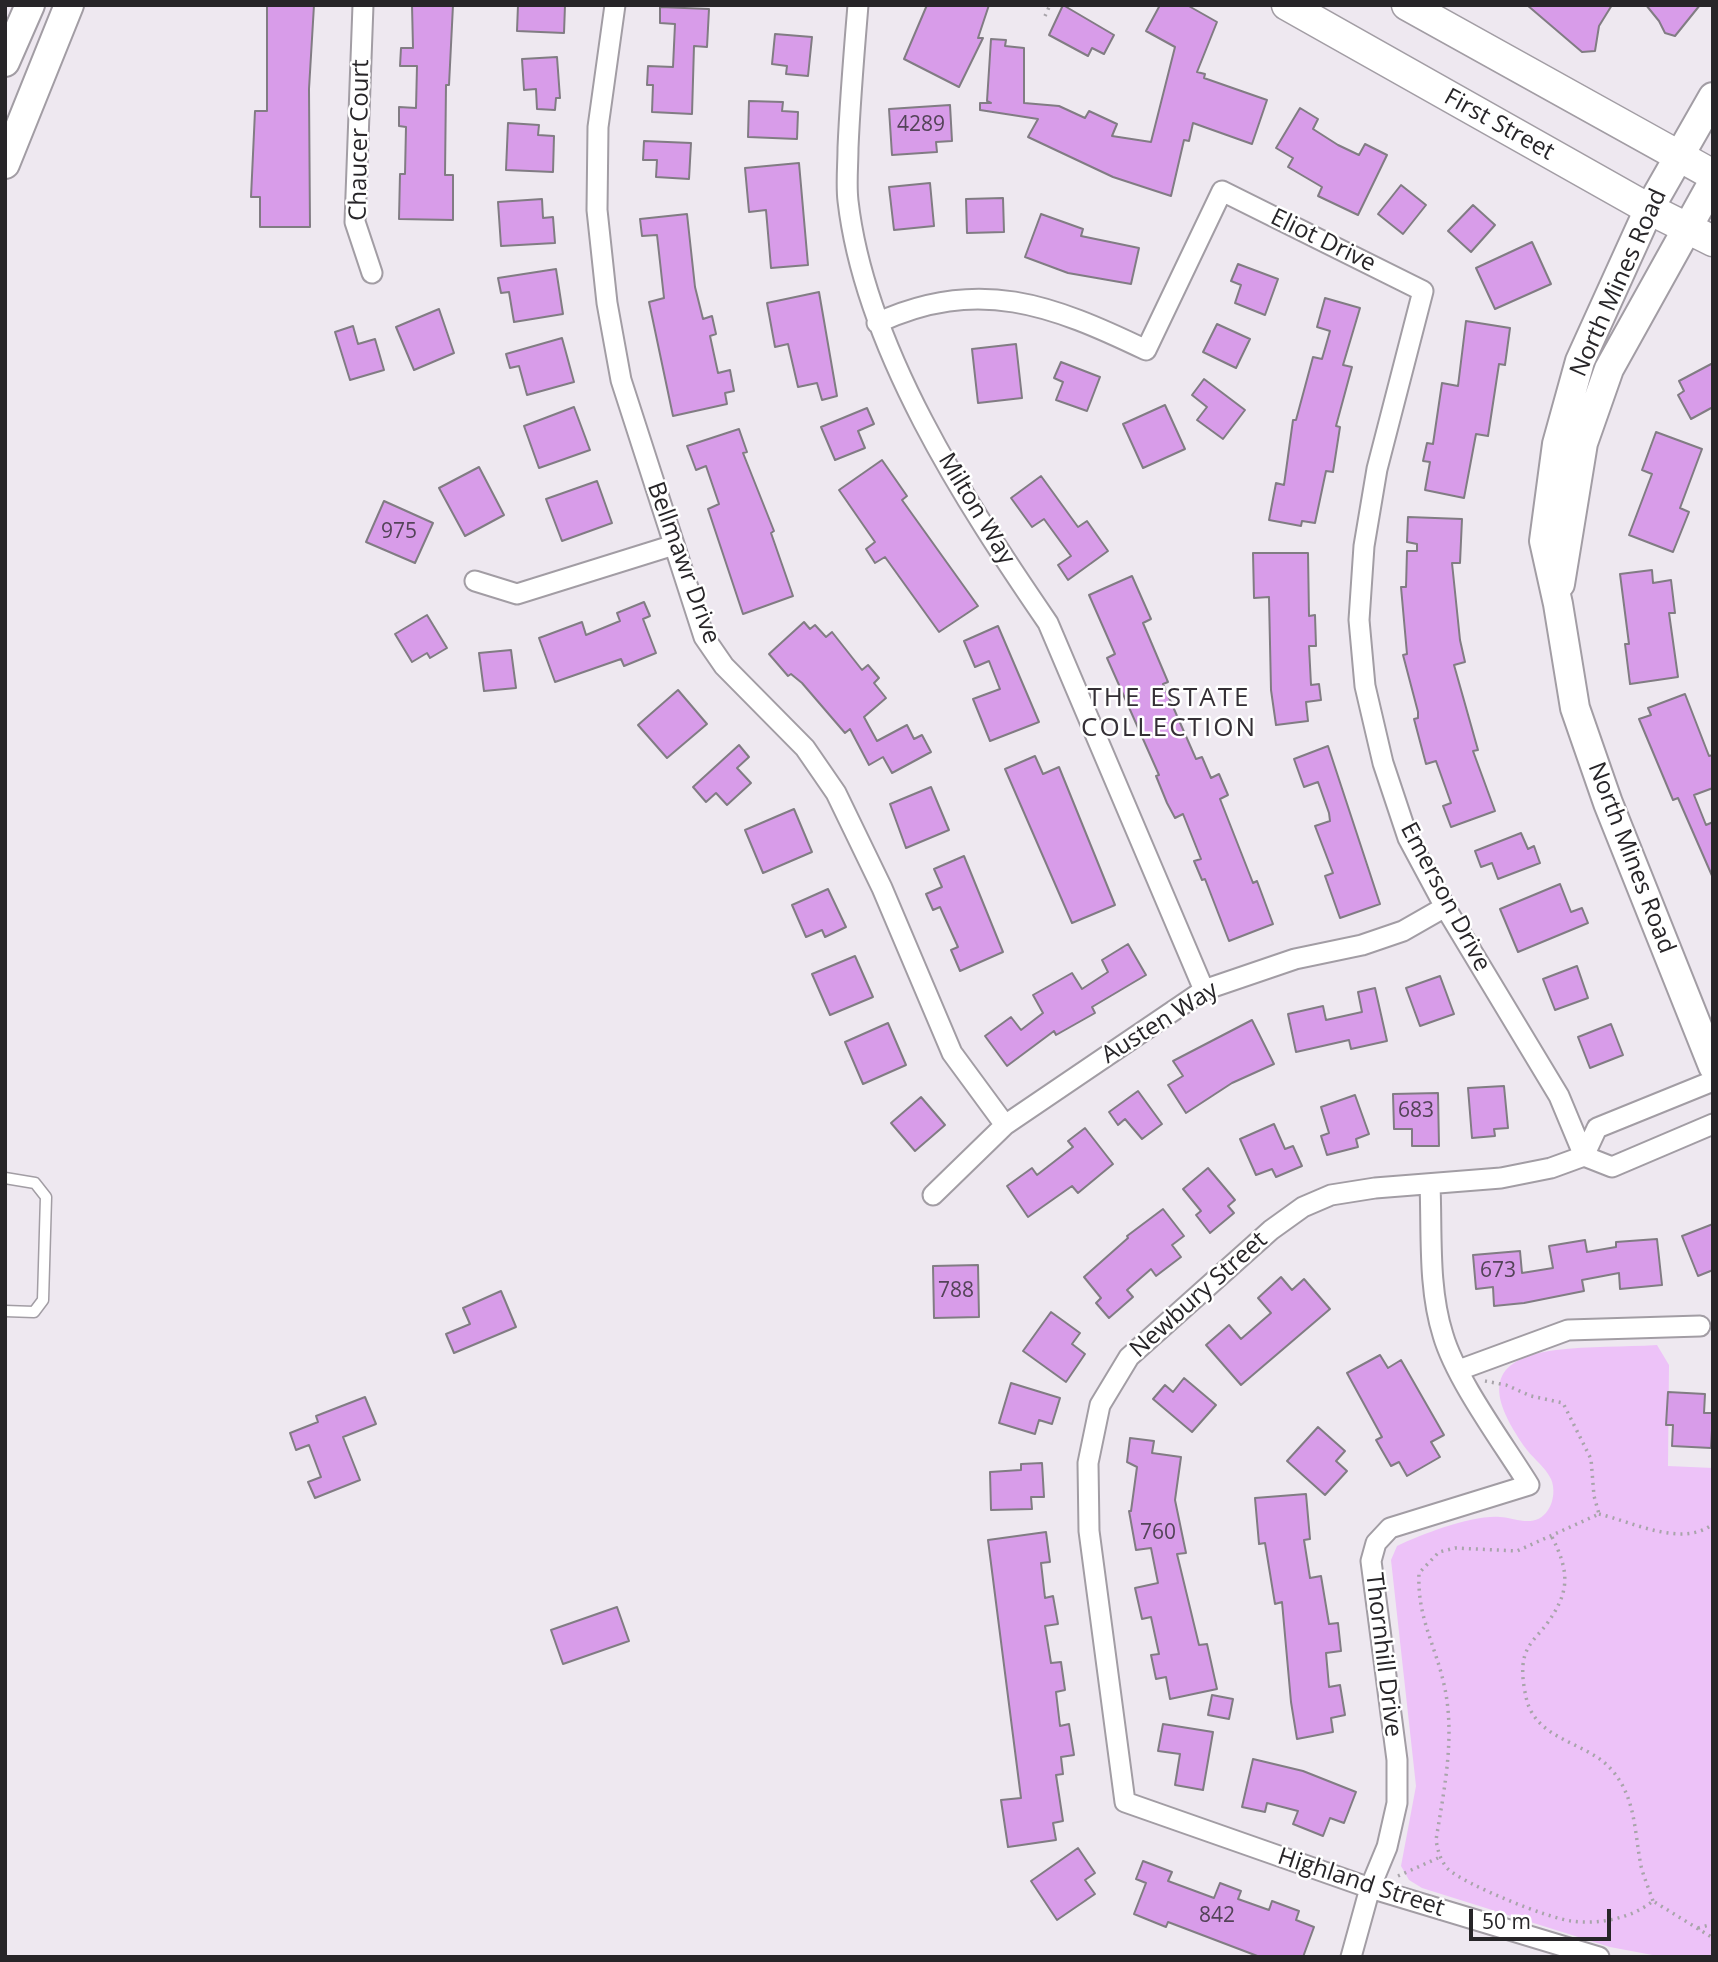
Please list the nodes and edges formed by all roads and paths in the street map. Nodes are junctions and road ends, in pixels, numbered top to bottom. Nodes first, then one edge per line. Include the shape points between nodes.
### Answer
1 (30, 5) edge
2 (69, 5) edge
3 (363, 5) edge
4 (615, 5) edge
5 (858, 5) edge
6 (1050, 5) edge
7 (1287, 5) edge
8 (1407, 5) edge
9 (1045, 16) dead end
10 (5, 62) edge
11 (1713, 97) edge
12 (1679, 158) junction
13 (5, 164) edge
14 (1713, 176) edge
15 (1713, 182) edge
16 (1649, 209) junction
17 (1686, 228) junction
18 (1713, 241) edge
19 (372, 273) dead end
20 (1423, 291) joint
21 (877, 323) junction
22 (674, 545) junction
23 (475, 581) dead end
24 (1558, 604) junction
25 (1445, 907) junction
26 (1204, 990) junction
27 (1713, 1066) edge
28 (1713, 1081) edge
29 (1713, 1124) edge
30 (1005, 1125) junction
31 (1584, 1156) junction
32 (5, 1178) edge
33 (1430, 1184) junction
34 (933, 1195) dead end
35 (5, 1311) edge
36 (1700, 1325) dead end
37 (1461, 1373) junction
38 (1599, 1514) junction
39 (1713, 1524) edge
40 (1552, 1537) junction
41 (1125, 1802) joint
42 (1439, 1857) junction
43 (1370, 1888) junction
44 (1653, 1901) junction
45 (1713, 1924) edge
46 (1698, 1928) junction
47 (1713, 1938) edge
48 (1351, 1957) edge
49 (1599, 1957) edge

1 - 10 main road
2 - 13 main road
3 - 19 street, Chaucer Court via 355,222
4 - 22 street, Bellmawr Drive via 598,127 599,236 621,380
5 - 21 street, Milton Way via 847,197 857,261
6 - 9 path
7 - 16 main road, First Street
8 - 12 main road
11 - 12 main road, North Mines Road
12 - 14 main road
12 - 16 main road, North Mines Road
15 - 17 main road, North Mines Road
16 - 17 main road, First Street
16 - 24 main road, North Mines Road via 1580,361 1557,444 1544,541
17 - 18 main road, First Street
17 - 24 main road, North Mines Road via 1609,369 1583,443
20 - 21 street, Eliot Drive via 1223,191 1146,350 1087,322 980,296 902,312
20 - 25 street, Emerson Drive via 1377,469 1364,546 1359,620 1364,686 1383,763 1408,838
21 - 26 street, Milton Way via 930,431 1048,623
22 - 23 street via 517,594
22 - 30 street, Bellmawr Drive via 704,637 724,666 805,748 836,793 952,1053
24 - 27 main road, North Mines Road via 1574,708
25 - 26 street, Austen Way via 1403,931 1362,946 1295,959
25 - 31 street, Emerson Drive via 1559,1096
26 - 30 street, Austen Way
28 - 31 street via 1597,1128
29 - 31 street via 1612,1167
30 - 34 street, Austen Way
31 - 33 street, Newbury Street via 1501,1178
32 - 35 lane via 35,1183 47,1197 43,1300 34,1312
33 - 37 street, Thornhill Drive via 1435,1287 1443,1335
33 - 41 street, Newbury Street via 1331,1195 1303,1207 1129,1357 1100,1405 1088,1463 1089,1531
36 - 37 street via 1568,1330
37 - 38 path via 1563,1403 1591,1459
37 - 43 street, Thornhill Drive via 1529,1485 1390,1528 1377,1543 1371,1561 1397,1760 1397,1803 1387,1847
38 - 39 path via 1675,1535
38 - 40 path
40 - 42 path via 1517,1551 1455,1548 1439,1552 1419,1573 1418,1600 1445,1689 1450,1732 1436,1840
40 - 44 path via 1566,1589 1526,1652 1522,1676 1527,1702 1552,1733 1607,1765 1624,1786
41 - 43 street, Highland Street
42 - 43 path
42 - 44 path via 1455,1875 1552,1918 1575,1922 1623,1918
43 - 48 street, Thornhill Drive
43 - 49 street, Highland Street
44 - 46 path
45 - 46 path
46 - 47 path

